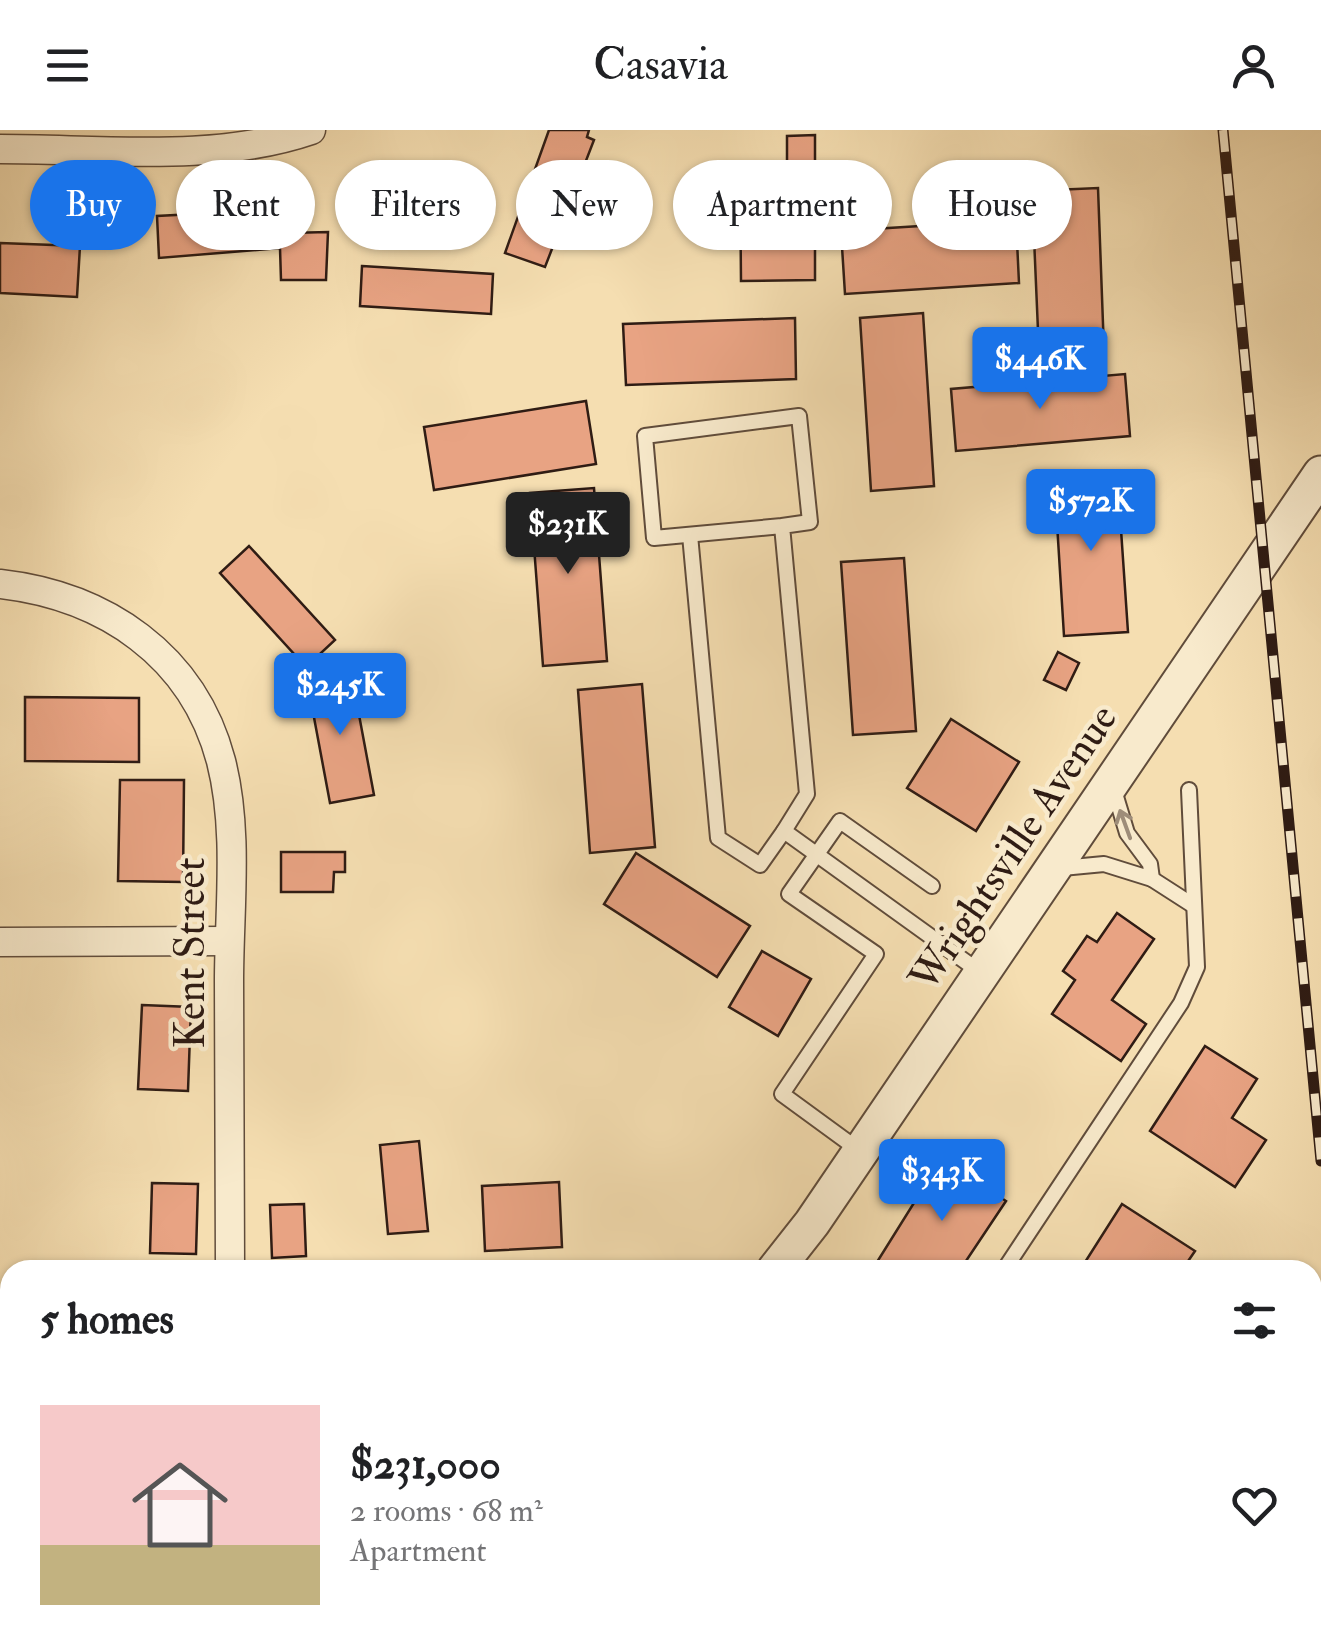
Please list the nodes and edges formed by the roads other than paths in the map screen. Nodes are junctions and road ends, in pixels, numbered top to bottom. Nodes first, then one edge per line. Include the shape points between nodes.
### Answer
1 (311, 130) edge
2 (66, 139) edge
3 (0, 148) edge
4 (1321, 474) edge
5 (782, 526) junction
6 (690, 535) junction
7 (0, 584) edge
8 (1112, 782) junction
9 (1188, 790) dead end
10 (784, 831) junction
11 (817, 855) junction
12 (1051, 870) junction
13 (1152, 879) junction
14 (932, 886) dead end
15 (1194, 906) junction
16 (230, 941) junction
17 (0, 942) edge
18 (981, 972) junction
19 (860, 1151) junction
20 (230, 1260) edge
21 (782, 1260) edge
22 (1011, 1260) edge

1 - 2 street via 186,149
2 - 3 street
4 - 8 street, Wrightsville Avenue
5 - 6 lane
5 - 6 lane via 810,522 799,416 646,436 654,538
5 - 10 lane via 807,794
6 - 10 lane via 718,838 760,865
7 - 16 street, Kent Street via 80,601 136,632 196,698 221,762
8 - 12 street, Wrightsville Avenue
13 -> 8 lane via 1150,864 1127,832
9 - 15 lane
10 - 11 lane
11 - 14 lane via 840,822
11 - 18 lane
11 - 19 lane via 789,894 876,954 782,1094
12 - 13 lane via 1104,864
12 - 18 street, Wrightsville Avenue
13 - 15 lane
15 - 22 lane via 1197,967 1181,1002
16 - 17 street
16 - 20 street, Kent Street
18 - 19 street, Wrightsville Avenue
19 - 21 street, Wrightsville Avenue

